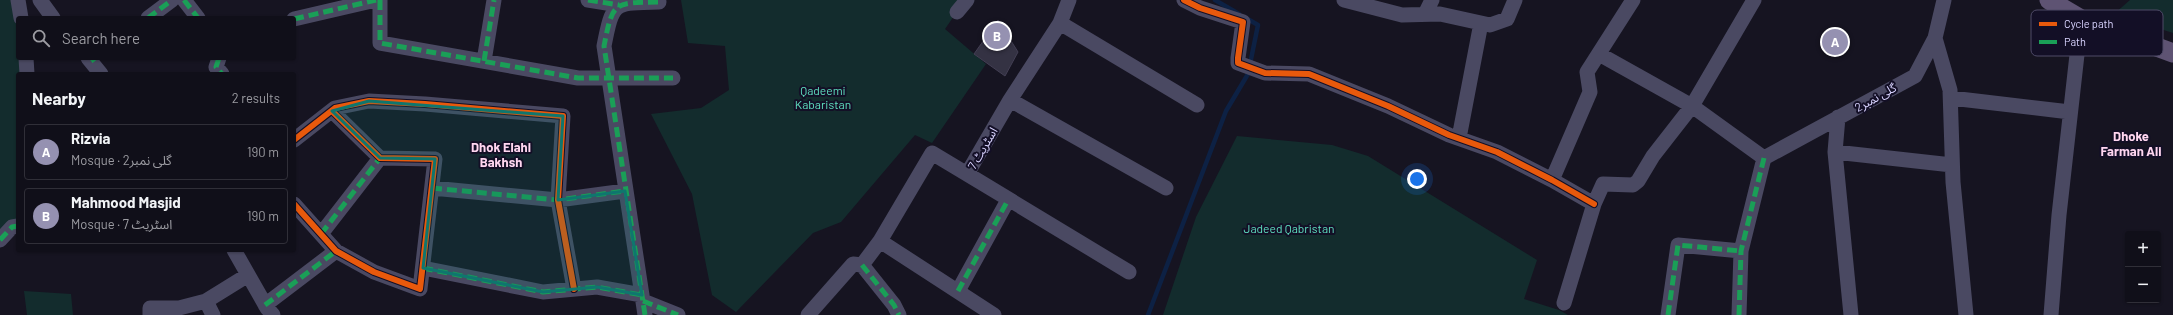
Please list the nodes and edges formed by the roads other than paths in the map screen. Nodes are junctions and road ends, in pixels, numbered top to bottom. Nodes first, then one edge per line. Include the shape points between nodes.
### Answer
1 (18, 0) edge
2 (40, 0) edge
3 (172, 0) edge
4 (184, 0) edge
5 (376, 0) edge
6 (380, 0) edge
7 (494, 0) edge
8 (588, 0) edge
9 (967, 0) edge
10 (1069, 0) edge
11 (1184, 0) edge
12 (1344, 0) edge
13 (1432, 0) edge
14 (1515, 0) edge
15 (1633, 0) edge
16 (1754, 0) edge
17 (1944, 0) edge
18 (2049, 0) edge
19 (659, 2) dead end
20 (619, 5) junction
21 (2066, 10) edge
22 (957, 12) dead end
23 (1425, 14) junction
24 (21, 16) edge
25 (52, 16) edge
26 (151, 16) edge
27 (196, 16) edge
28 (296, 19) edge
29 (1060, 23) junction
30 (1481, 23) junction
31 (1935, 38) junction
32 (2163, 49) edge
33 (2173, 53) edge
34 (1599, 54) junction
35 (2076, 56) edge
36 (26, 60) edge
37 (92, 60) edge
38 (218, 60) edge
39 (484, 61) junction
40 (27, 72) edge
41 (100, 72) edge
42 (220, 72) edge
43 (608, 78) junction
44 (673, 78) dead end
45 (1951, 98) junction
46 (1010, 100) junction
47 (1198, 105) dead end
48 (1692, 106) junction
49 (332, 111) junction
50 (2070, 112) junction
51 (1838, 117) junction
52 (296, 138) edge
53 (1459, 138) junction
54 (1835, 152) junction
55 (380, 158) junction
56 (1764, 158) junction
57 (1952, 165) junction
58 (967, 174) junction
59 (1552, 180) junction
60 (432, 188) junction
61 (1166, 188) dead end
62 (625, 191) junction
63 (558, 200) junction
64 (1008, 200) junction
65 (1594, 204) junction
66 (296, 206) edge
67 (16, 226) edge
68 (321, 234) junction
69 (0, 240) edge
70 (880, 241) junction
71 (336, 251) junction
72 (1741, 251) junction
73 (235, 252) edge
74 (862, 265) junction
75 (423, 268) junction
76 (1129, 272) dead end
77 (248, 275) junction
78 (574, 289) junction
79 (958, 291) junction
80 (206, 301) junction
81 (1564, 303) dead end
82 (643, 304) edge
83 (269, 310) edge
84 (150, 315) edge
85 (213, 315) edge
86 (678, 315) edge
87 (808, 315) edge
88 (899, 315) edge
89 (994, 315) edge
90 (1668, 315) edge
91 (1739, 315) edge
92 (1851, 315) edge
93 (1966, 315) edge
94 (2051, 315) edge

1 - 24 street
2 - 25 street
3 - 26 street
4 - 27 street
5 - 28 street
6 - 39 street via 380,43
7 - 39 street
8 - 20 street
9 - 22 street
10 - 29 street, اسٹریٹ 7
11 - 53 street via 1243,22 1238,63 1265,73 1309,74
12 - 23 street via 1402,15
13 - 23 street
14 - 30 street via 1507,19 1490,25
15 - 34 street
16 - 48 street
17 - 31 street, گلی نمبر2
18 - 21 main road
19 - 20 street
20 - 43 street via 610,15 604,46
23 - 30 street via 1440,14
29 - 46 street, اسٹریٹ 7
29 - 47 street
30 - 53 street
31 - 45 street
31 - 51 street, گلی نمبر2 via 1915,76
32 - 33 main road
34 - 48 street
34 - 59 street via 1588,72 1590,92
35 - 50 street
36 - 40 street
37 - 41 street
38 - 42 street via 216,67
39 - 43 street via 578,78
43 - 44 street
43 - 62 street
45 - 50 street
45 - 57 street
46 - 58 street, اسٹریٹ 7
46 - 61 street
48 - 56 street
48 - 65 street via 1652,156 1638,181 1633,185 1603,184
49 - 52 street
49 - 55 street
49 - 63 street via 335,108 369,101 563,116
50 - 94 street
51 - 54 street
51 - 56 street, گلی نمبر2
53 - 59 street via 1497,152
54 - 57 street
54 - 92 street
55 - 60 street via 435,159
55 - 68 street
56 - 72 street
57 - 93 street
58 - 64 street, اسٹریٹ 7
58 - 70 street via 932,153
59 - 65 street
60 - 63 street
60 - 75 street
62 - 63 street
62 - 82 street
63 - 78 street
64 - 76 street, اسٹریٹ 7
64 - 79 street
65 - 81 street
66 - 68 street
67 - 69 street via 12,227
68 - 71 street
70 - 74 street
70 - 79 street
71 - 75 street via 374,272 420,289
71 - 83 street
72 - 90 street via 1678,245
72 - 91 street
73 - 77 street
74 - 87 street via 853,264
74 - 88 street
75 - 78 street via 544,292
77 - 80 street
77 - 83 street
78 - 82 street via 597,287
79 - 89 street
80 - 84 street via 179,308 150,308
80 - 85 street
82 - 86 street

